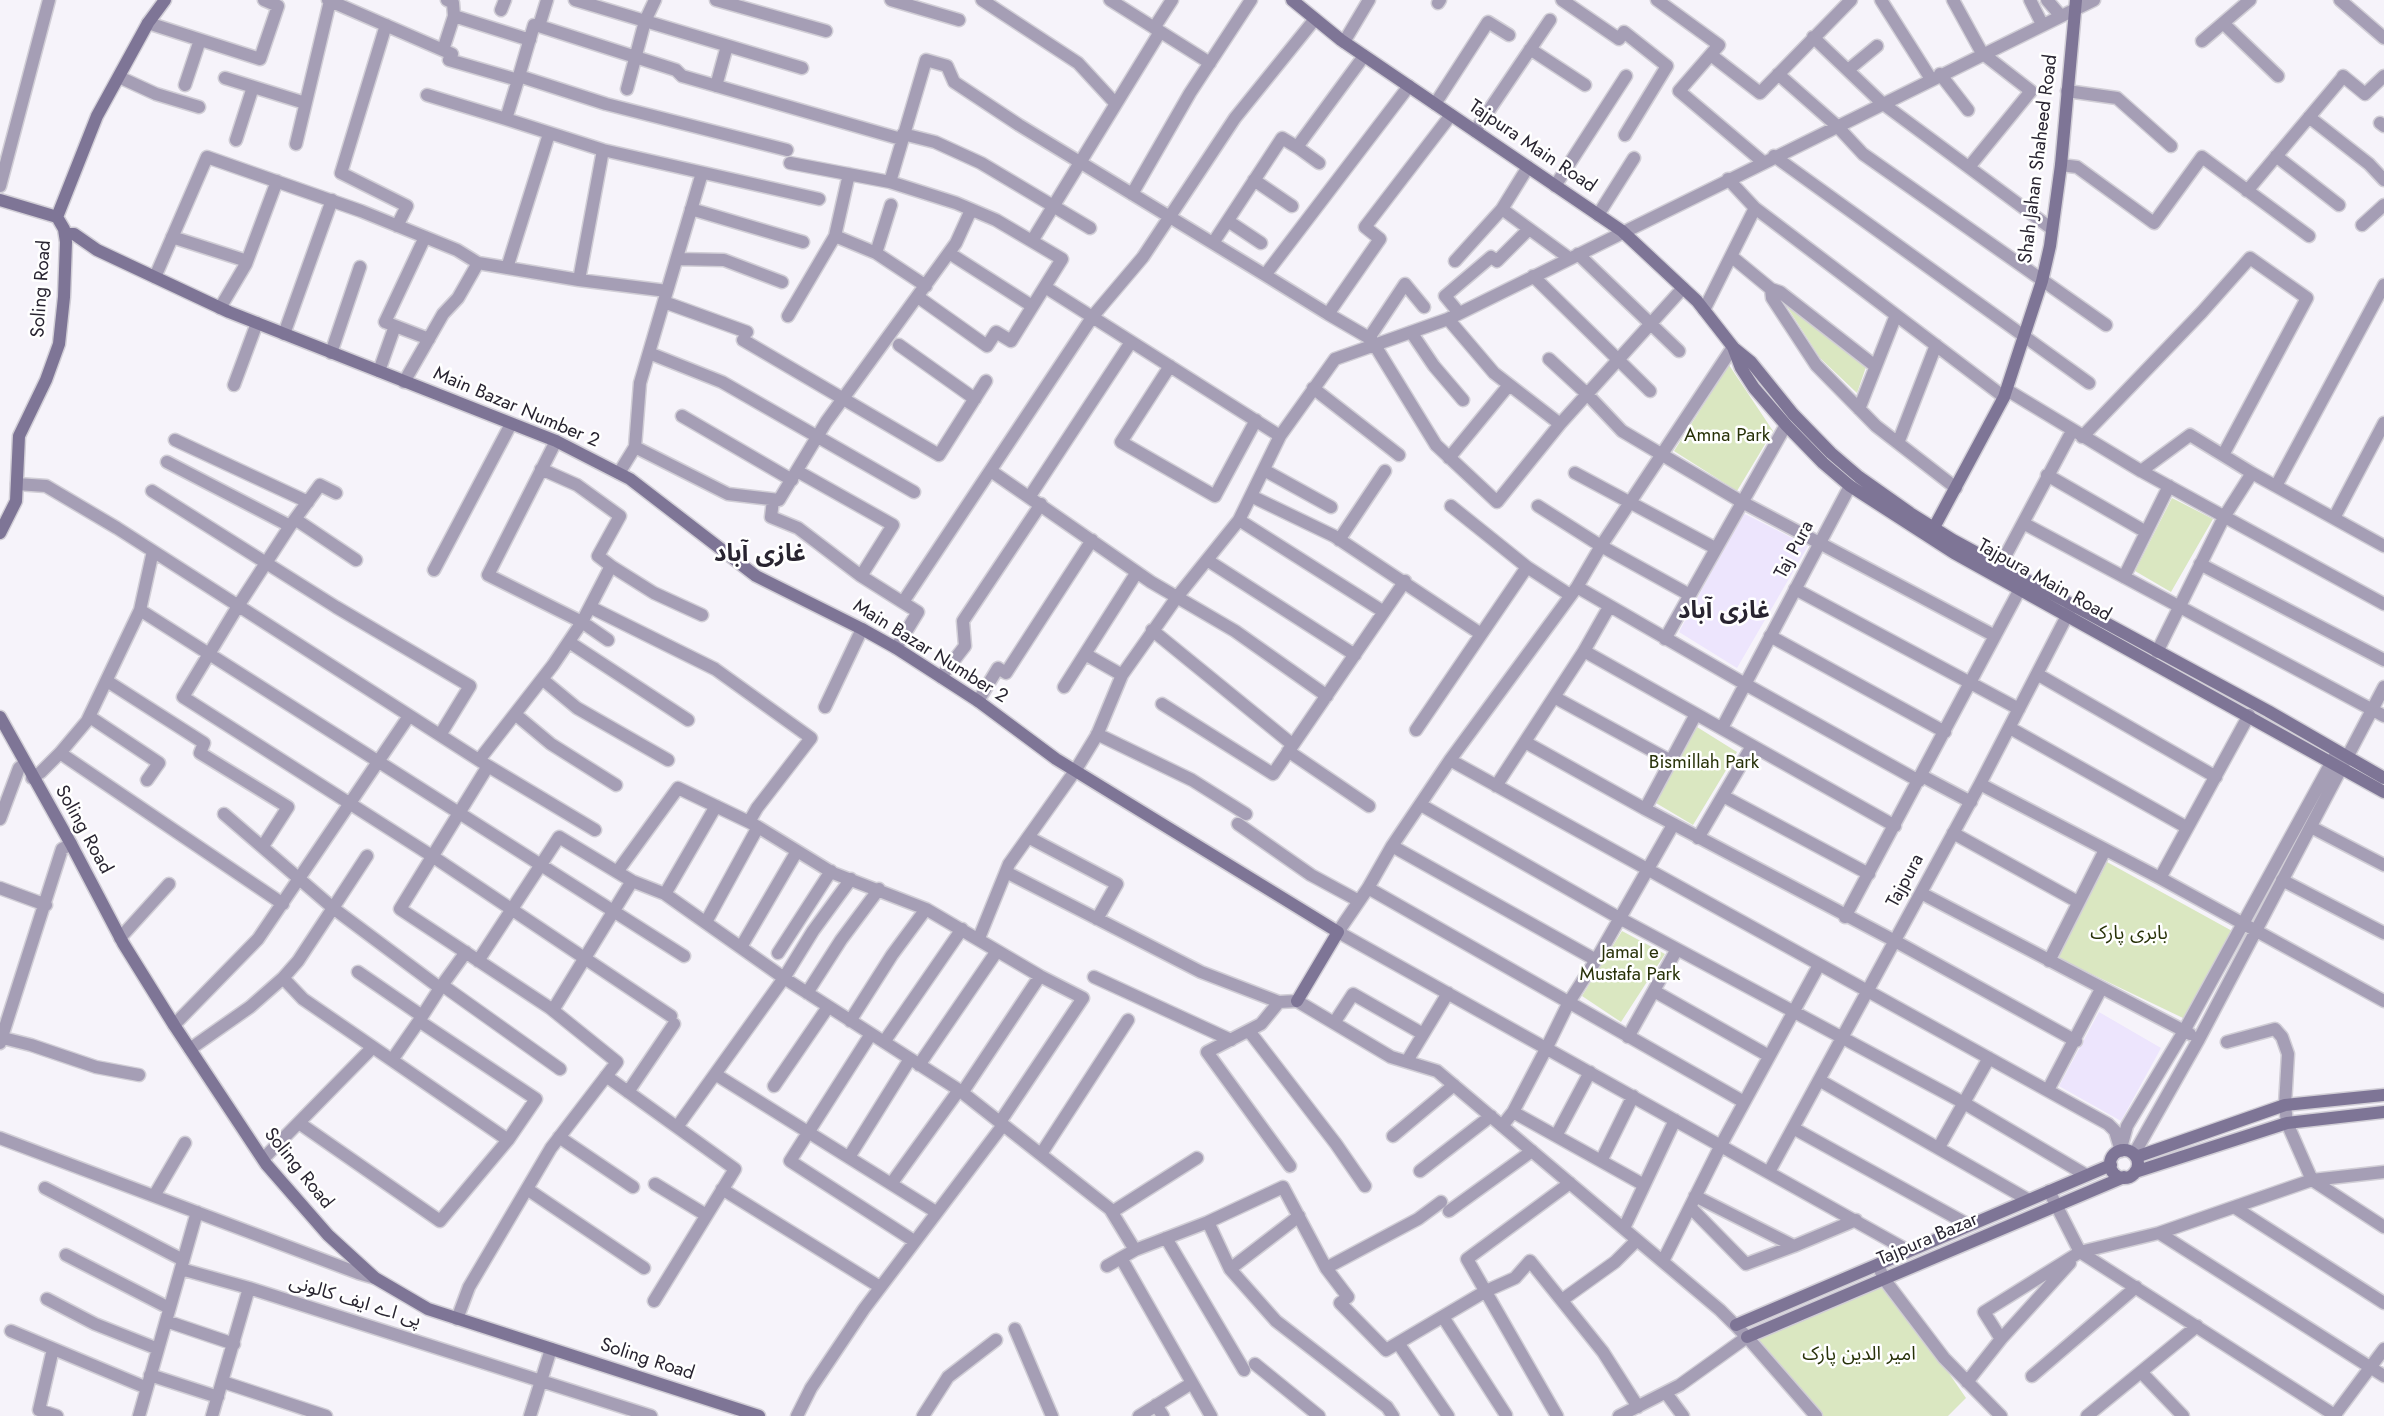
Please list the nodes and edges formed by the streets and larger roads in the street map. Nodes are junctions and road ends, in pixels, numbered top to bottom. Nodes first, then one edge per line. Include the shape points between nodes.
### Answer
1 (48, 0) edge
2 (165, 0) edge
3 (264, 0) edge
4 (329, 0) edge
5 (547, 0) edge
6 (575, 0) edge
7 (655, 0) edge
8 (716, 0) edge
9 (891, 0) edge
10 (982, 0) edge
11 (1172, 0) edge
12 (1251, 0) edge
13 (1292, 0) edge
14 (1370, 0) edge
15 (1562, 0) edge
16 (1657, 0) edge
17 (1851, 0) edge
18 (1881, 0) edge
19 (1953, 0) edge
20 (2030, 0) edge
21 (2047, 0) edge
22 (2094, 0) edge
23 (2250, 0) edge
24 (2340, 0) edge
25 (452, 1) edge
26 (1117, 2) edge
27 (2076, 4) edge
28 (2060, 15) junction
29 (454, 16) junction
30 (1315, 19) junction
31 (959, 20) dead end
32 (1550, 20) dead end
33 (645, 21) junction
34 (148, 23) junction
35 (2223, 23) junction
36 (2042, 24) junction
37 (386, 25) junction
38 (539, 26) junction
39 (1157, 30) junction
40 (826, 31) dead end
41 (1509, 35) dead end
42 (1814, 37) junction
43 (2384, 38) edge
44 (200, 40) junction
45 (530, 40) junction
46 (2202, 41) dead end
47 (1344, 42) junction
48 (727, 46) junction
49 (1877, 46) dead end
50 (1530, 49) junction
51 (443, 50) junction
52 (1982, 54) junction
53 (1711, 55) junction
54 (1364, 56) junction
55 (636, 57) junction
56 (1210, 63) junction
57 (802, 68) dead end
58 (1848, 70) junction
59 (1778, 74) junction
60 (1626, 76) dead end
61 (2278, 76) dead end
62 (2384, 76) edge
63 (118, 77) junction
64 (1935, 77) junction
65 (224, 78) dead end
66 (519, 78) junction
67 (185, 85) dead end
68 (1585, 85) dead end
69 (716, 86) junction
70 (1409, 86) junction
71 (253, 87) junction
72 (627, 89) dead end
73 (2067, 90) junction
74 (427, 95) dead end
75 (305, 103) junction
76 (1115, 103) junction
77 (1882, 103) junction
78 (1435, 104) junction
79 (199, 107) dead end
80 (1968, 110) dead end
81 (1451, 115) junction
82 (2309, 118) junction
83 (506, 119) junction
84 (1836, 125) junction
85 (1475, 131) junction
86 (549, 134) junction
87 (1625, 134) dead end
88 (902, 136) junction
89 (236, 140) dead end
90 (296, 144) dead end
91 (2170, 146) dead end
92 (1297, 147) junction
93 (602, 150) junction
94 (2276, 156) junction
95 (1634, 158) dead end
96 (1769, 159) junction
97 (1079, 161) junction
98 (1319, 163) dead end
99 (2061, 165) junction
100 (1528, 167) junction
101 (1970, 167) junction
102 (702, 173) junction
103 (849, 174) junction
104 (1728, 179) junction
105 (1254, 180) junction
106 (2384, 180) edge
107 (277, 181) junction
108 (890, 182) junction
109 (0, 186) edge
110 (1555, 186) junction
111 (2247, 191) junction
112 (1132, 194) junction
113 (819, 199) dead end
114 (0, 200) edge
115 (332, 200) junction
116 (891, 205) dead end
117 (1052, 205) junction
118 (2384, 205) edge
119 (1292, 206) dead end
120 (2339, 206) dead end
121 (1755, 208) junction
122 (691, 209) junction
123 (971, 210) junction
124 (1502, 210) junction
125 (1598, 214) junction
126 (1171, 216) junction
127 (58, 217) junction
128 (1228, 221) junction
129 (2362, 225) dead end
130 (397, 226) junction
131 (1090, 228) dead end
132 (1529, 229) junction
133 (2052, 229) junction
134 (1622, 231) junction
135 (65, 234) junction
136 (835, 236) junction
137 (2309, 236) dead end
138 (172, 237) junction
139 (425, 237) junction
140 (1032, 241) junction
141 (803, 242) dead end
142 (1213, 243) junction
143 (1261, 243) dead end
144 (876, 253) junction
145 (949, 253) junction
146 (1573, 256) junction
147 (1731, 256) junction
148 (677, 259) junction
149 (247, 261) junction
150 (1455, 261) dead end
151 (478, 263) junction
152 (360, 267) dead end
153 (507, 268) junction
154 (1266, 276) junction
155 (1533, 276) junction
156 (154, 277) junction
157 (580, 280) junction
158 (782, 282) dead end
159 (2042, 282) junction
160 (2384, 284) edge
161 (926, 286) junction
162 (1045, 287) junction
163 (1683, 288) junction
164 (1771, 289) junction
165 (665, 296) junction
166 (918, 297) junction
167 (1032, 306) junction
168 (1424, 307) dead end
169 (220, 308) junction
170 (1704, 310) junction
171 (1328, 314) junction
172 (1896, 315) junction
173 (788, 316) dead end
174 (1093, 316) junction
175 (1453, 316) junction
176 (257, 323) junction
177 (1650, 324) junction
178 (2106, 325) dead end
179 (395, 326) junction
180 (1411, 332) junction
181 (284, 334) junction
182 (2025, 336) junction
183 (429, 339) junction
184 (1372, 341) junction
185 (1131, 342) junction
186 (899, 345) dead end
187 (1936, 345) junction
188 (1732, 347) junction
189 (1679, 351) dead end
190 (331, 353) junction
191 (649, 353) junction
192 (1549, 359) dead end
193 (1617, 361) junction
194 (1170, 366) junction
195 (1875, 366) junction
196 (379, 371) junction
197 (986, 381) dead end
198 (404, 382) junction
199 (2089, 383) dead end
200 (234, 385) dead end
201 (1509, 385) junction
202 (1313, 388) junction
203 (1650, 391) dead end
204 (1587, 394) junction
205 (2006, 394) junction
206 (975, 398) junction
207 (844, 399) junction
208 (1463, 400) dead end
209 (1859, 409) junction
210 (682, 416) dead end
211 (1256, 420) junction
212 (2384, 423) edge
213 (512, 424) junction
214 (1560, 424) junction
215 (1786, 425) junction
216 (2077, 434) junction
217 (1280, 436) junction
218 (817, 438) junction
219 (176, 440) dead end
220 (556, 441) junction
221 (1898, 443) junction
222 (635, 447) junction
223 (1399, 454) dead end
224 (1663, 454) junction
225 (2223, 455) junction
226 (1449, 458) junction
227 (167, 462) dead end
228 (541, 469) junction
229 (1264, 470) junction
230 (2141, 470) junction
231 (991, 471) junction
232 (1385, 471) dead end
233 (619, 473) junction
234 (1575, 473) dead end
235 (2252, 473) junction
236 (794, 475) junction
237 (2047, 475) junction
238 (17, 484) junction
239 (1850, 486) junction
240 (2170, 486) junction
241 (2276, 486) junction
242 (1956, 488) junction
243 (152, 491) dead end
244 (914, 492) dead end
245 (336, 493) dead end
246 (1030, 496) junction
247 (1251, 496) junction
248 (773, 500) junction
249 (308, 502) junction
250 (1742, 502) junction
251 (1041, 504) junction
252 (1630, 504) junction
253 (1451, 506) dead end
254 (1538, 506) dead end
255 (1331, 507) dead end
256 (2224, 517) junction
257 (2334, 518) junction
258 (1239, 520) junction
259 (293, 523) junction
260 (2023, 523) junction
261 (2146, 532) junction
262 (1931, 533) junction
263 (0, 534) edge
264 (1092, 540) junction
265 (1339, 540) junction
266 (1820, 542) junction
267 (1601, 546) junction
268 (2384, 546) edge
269 (1715, 548) junction
270 (153, 551) junction
271 (356, 560) dead end
272 (1207, 560) junction
273 (266, 563) junction
274 (2200, 564) junction
275 (611, 566) junction
276 (2000, 566) junction
277 (1527, 567) junction
278 (434, 570) dead end
279 (1137, 572) junction
280 (861, 576) junction
281 (2124, 577) junction
282 (1404, 581) junction
283 (1795, 589) junction
284 (2020, 589) junction
285 (1573, 591) junction
286 (1688, 594) junction
287 (1177, 597) junction
288 (903, 602) junction
289 (2384, 604) edge
290 (238, 606) junction
291 (590, 607) junction
292 (1609, 607) junction
293 (2179, 607) junction
294 (140, 610) junction
295 (2070, 611) junction
296 (1384, 612) junction
297 (702, 615) dead end
298 (582, 622) junction
299 (862, 629) junction
300 (1152, 630) junction
301 (1481, 634) junction
302 (1770, 636) junction
303 (1995, 636) junction
304 (1664, 639) junction
305 (608, 640) dead end
306 (569, 642) junction
307 (896, 648) junction
308 (1584, 651) junction
309 (2156, 652) junction
310 (1085, 654) junction
311 (208, 655) junction
312 (1355, 655) junction
313 (2384, 660) edge
314 (2037, 674) junction
315 (1122, 675) junction
316 (941, 677) junction
317 (542, 679) junction
318 (107, 681) junction
319 (1971, 682) junction
320 (1745, 684) junction
321 (1064, 686) dead end
322 (2384, 687) edge
323 (1327, 696) junction
324 (1554, 696) junction
325 (978, 701) junction
326 (1162, 704) dead end
327 (825, 707) dead end
328 (2019, 709) junction
329 (2372, 710) junction
330 (515, 714) junction
331 (1696, 714) junction
332 (2249, 715) junction
333 (409, 716) junction
334 (2384, 716) edge
335 (0, 717) edge
336 (90, 717) junction
337 (688, 720) dead end
338 (1722, 728) junction
339 (2010, 728) junction
340 (1416, 730) dead end
341 (1945, 732) junction
342 (1097, 734) junction
343 (440, 736) junction
344 (1525, 742) junction
345 (1752, 746) junction
346 (1290, 748) junction
347 (60, 753) junction
348 (668, 760) dead end
349 (1450, 760) junction
350 (2340, 760) junction
351 (1671, 761) junction
352 (378, 762) junction
353 (25, 763) junction
354 (483, 763) junction
355 (1075, 770) junction
356 (2216, 776) junction
357 (32, 778) junction
358 (1921, 778) junction
359 (2384, 778) edge
360 (147, 780) dead end
361 (1980, 784) junction
362 (616, 785) dead end
363 (1496, 786) junction
364 (2384, 792) edge
365 (1723, 796) junction
366 (3, 802) edge
367 (1970, 802) junction
368 (350, 804) junction
369 (1421, 805) junction
370 (716, 806) junction
371 (1369, 806) dead end
372 (1645, 810) junction
373 (459, 813) junction
374 (224, 814) dead end
375 (0, 820) edge
376 (754, 824) junction
377 (1673, 825) junction
378 (1895, 826) junction
379 (2186, 827) junction
380 (2311, 827) junction
381 (596, 830) dead end
382 (1953, 833) junction
383 (1028, 837) junction
384 (1698, 838) junction
385 (71, 844) junction
386 (263, 846) junction
387 (1392, 846) junction
388 (796, 850) junction
389 (2105, 850) junction
390 (367, 856) dead end
391 (432, 856) junction
392 (540, 865) junction
393 (2384, 865) edge
394 (1648, 870) junction
395 (831, 871) junction
396 (617, 872) junction
397 (1006, 872) junction
398 (1869, 874) junction
399 (2160, 878) junction
400 (300, 879) junction
401 (851, 879) junction
402 (2282, 880) junction
403 (632, 881) junction
404 (169, 884) dead end
405 (0, 888) edge
406 (1368, 888) junction
407 (879, 889) junction
408 (1921, 893) junction
409 (665, 894) junction
410 (1359, 901) junction
411 (2078, 902) junction
412 (283, 904) junction
413 (46, 905) junction
414 (333, 908) junction
415 (926, 909) junction
416 (512, 910) junction
417 (614, 911) junction
418 (1845, 916) junction
419 (1097, 919) junction
420 (1621, 919) junction
421 (706, 922) junction
422 (2243, 923) junction
423 (962, 929) junction
424 (2256, 930) junction
425 (1338, 932) junction
426 (2384, 933) edge
427 (120, 938) junction
428 (979, 938) junction
429 (1895, 941) junction
430 (741, 947) junction
431 (1677, 950) junction
432 (997, 951) junction
433 (466, 952) junction
434 (778, 952) dead end
435 (684, 956) dead end
436 (585, 958) junction
437 (1596, 960) junction
438 (478, 961) junction
439 (2049, 961) junction
440 (1819, 965) junction
441 (358, 972) dead end
442 (1040, 976) junction
443 (1094, 977) dead end
444 (283, 978) junction
445 (784, 978) junction
446 (441, 987) junction
447 (2101, 990) junction
448 (1654, 992) junction
449 (1867, 992) junction
450 (807, 993) junction
451 (1448, 993) junction
452 (1297, 1001) junction
453 (2384, 1001) edge
454 (1279, 1002) junction
455 (1569, 1002) junction
456 (828, 1006) junction
457 (553, 1010) junction
458 (1793, 1013) junction
459 (420, 1019) junction
460 (1128, 1020) dead end
461 (850, 1021) junction
462 (1334, 1023) junction
463 (174, 1024) junction
464 (1248, 1031) junction
465 (2184, 1031) junction
466 (871, 1034) junction
467 (1423, 1034) junction
468 (1628, 1037) junction
469 (2199, 1038) junction
470 (1842, 1039) junction
471 (1231, 1040) junction
472 (1, 1041) edge
473 (2076, 1041) junction
474 (884, 1042) junction
475 (2227, 1042) dead end
476 (373, 1047) junction
477 (190, 1049) junction
478 (1546, 1049) junction
479 (1769, 1056) junction
480 (1989, 1058) junction
481 (392, 1060) junction
482 (915, 1062) junction
483 (1407, 1062) junction
484 (560, 1070) dead end
485 (1590, 1072) junction
486 (715, 1074) junction
487 (139, 1075) dead end
488 (606, 1076) junction
489 (1819, 1080) junction
490 (1454, 1084) junction
491 (774, 1086) dead end
492 (2048, 1090) junction
493 (628, 1092) junction
494 (960, 1092) junction
495 (2384, 1095) edge
496 (1633, 1096) junction
497 (1744, 1102) junction
498 (1964, 1103) junction
499 (2285, 1105) junction
500 (1513, 1112) junction
501 (2384, 1112) edge
502 (1491, 1116) junction
503 (1675, 1120) junction
504 (299, 1123) junction
505 (1002, 1123) junction
506 (2287, 1123) junction
507 (1502, 1126) junction
508 (677, 1127) junction
509 (1793, 1128) junction
510 (809, 1131) junction
511 (1393, 1136) dead end
512 (1556, 1136) junction
513 (559, 1137) junction
514 (0, 1138) edge
515 (508, 1140) junction
516 (185, 1143) dead end
517 (1721, 1145) junction
518 (1939, 1147) junction
519 (2121, 1150) junction
520 (1532, 1151) junction
521 (1041, 1154) junction
522 (2135, 1155) junction
523 (849, 1157) junction
524 (1197, 1158) dead end
525 (263, 1159) junction
526 (1601, 1161) junction
527 (2111, 1165) junction
528 (1290, 1166) dead end
529 (1420, 1171) dead end
530 (1769, 1172) junction
531 (2384, 1172) edge
532 (2130, 1174) junction
533 (2086, 1176) junction
534 (2312, 1180) junction
535 (1570, 1183) junction
536 (655, 1184) dead end
537 (891, 1184) junction
538 (1644, 1185) junction
539 (1365, 1186) dead end
540 (633, 1187) dead end
541 (45, 1188) dead end
542 (526, 1189) junction
543 (722, 1189) junction
544 (2049, 1191) junction
545 (154, 1196) junction
546 (2027, 1199) junction
547 (1693, 1202) junction
548 (2056, 1207) junction
549 (2234, 1207) junction
550 (197, 1212) junction
551 (936, 1212) junction
552 (1112, 1212) junction
553 (706, 1215) junction
554 (1298, 1216) junction
555 (1856, 1220) junction
556 (1208, 1222) junction
557 (1969, 1224) junction
558 (2384, 1227) edge
559 (1624, 1228) junction
560 (2159, 1233) junction
561 (1166, 1238) junction
562 (1637, 1240) junction
563 (914, 1241) junction
564 (1794, 1246) junction
565 (1136, 1250) junction
566 (1907, 1250) junction
567 (2080, 1252) junction
568 (66, 1256) dead end
569 (1121, 1258) junction
570 (1663, 1261) junction
571 (182, 1264) junction
572 (1878, 1265) junction
573 (1107, 1266) dead end
574 (644, 1268) dead end
575 (1326, 1268) junction
576 (1230, 1269) junction
577 (375, 1278) junction
578 (1884, 1280) junction
579 (880, 1287) junction
580 (2136, 1287) junction
581 (249, 1288) junction
582 (1486, 1291) junction
583 (47, 1299) dead end
584 (1562, 1300) junction
585 (654, 1301) dead end
586 (2384, 1303) edge
587 (170, 1308) junction
588 (1443, 1317) junction
589 (457, 1319) junction
590 (166, 1321) junction
591 (1736, 1325) junction
592 (2197, 1326) junction
593 (1014, 1329) dead end
594 (11, 1331) dead end
595 (1747, 1337) junction
596 (2001, 1339) junction
597 (996, 1340) dead end
598 (1398, 1343) junction
599 (234, 1344) junction
600 (53, 1349) junction
601 (158, 1349) junction
602 (551, 1349) junction
603 (2384, 1349) edge
604 (2372, 1368) junction
605 (2141, 1372) junction
606 (150, 1375) junction
607 (2032, 1376) dead end
608 (2384, 1376) edge
609 (541, 1380) junction
610 (222, 1382) junction
611 (1968, 1382) junction
612 (1192, 1383) junction
613 (147, 1388) junction
614 (1666, 1392) junction
615 (218, 1397) junction
616 (1638, 1407) junction
617 (1159, 1411) edge
618 (1506, 1415) edge
619 (1622, 1415) edge
620 (57, 1416) edge
621 (139, 1416) edge
622 (212, 1416) edge
623 (326, 1416) edge
624 (530, 1416) edge
625 (651, 1416) edge
626 (760, 1416) edge
627 (797, 1416) edge
628 (923, 1416) edge
629 (1052, 1416) edge
630 (1139, 1416) edge
631 (1211, 1416) edge
632 (1319, 1416) edge
633 (1393, 1416) edge
634 (1448, 1416) edge
635 (1557, 1416) edge
636 (1682, 1416) edge
637 (1816, 1416) edge
638 (2001, 1416) edge
639 (2089, 1416) edge
640 (2183, 1416) edge
641 (2335, 1416) edge

1 - 109 street
2 - 34 street
3 - 44 street via 278,6 260,59
4 - 37 street
4 - 75 street
5 - 38 street
6 - 33 street
7 - 33 street
8 - 40 street
9 - 31 street
10 - 76 street via 1078,63
11 - 39 street
12 - 56 street
13 - 30 street, Tajpura Main Road
14 - 47 street
15 - 87 street via 1619,38 1624,32 1667,66
16 - 53 street via 1719,46
17 - 42 street
18 - 64 street
19 - 52 street
20 - 36 street
21 - 28 street
22 - 27 street
23 - 35 street
24 - 43 street
25 - 29 street
26 - 39 street
27 - 28 street
27 - 73 street, Shah Jahan Shaheed Road
28 - 36 street
29 - 45 street
29 - 51 street
30 - 47 street, Tajpura Main Road
30 - 126 street via 1234,118
32 - 50 street
33 - 48 street
33 - 55 street
34 - 44 street
34 - 63 street
35 - 46 street
35 - 61 street
36 - 52 street
37 - 51 street
37 - 130 street via 341,174 407,206
38 - 45 street via 534,25
38 - 55 street
39 - 56 street
39 - 76 street
41 - 78 street via 1488,22
42 - 58 street
42 - 59 street
44 - 67 street
45 - 66 street
47 - 54 street, Tajpura Main Road
48 - 57 street
48 - 69 street
49 - 58 street
50 - 68 street
50 - 85 street
51 - 66 street via 452,54 449,60
52 - 64 street
52 - 101 street via 2031,90
53 - 59 street via 1760,93
53 - 96 street via 1679,91
54 - 70 street, Tajpura Main Road
54 - 92 street
55 - 69 street
55 - 72 street
56 - 112 street
58 - 77 street
59 - 84 street
60 - 110 street
62 - 82 street via 2365,94 2343,76
63 - 79 street via 156,94
63 - 127 street via 97,116
64 - 77 street
64 - 80 street
65 - 71 street
66 - 83 street
66 - 103 street
69 - 88 street
70 - 78 street, Tajpura Main Road
70 - 154 street
71 - 75 street
71 - 89 street
73 - 91 street via 2117,98
73 - 99 street, Shah Jahan Shaheed Road
74 - 83 street
75 - 90 street
76 - 97 street
77 - 84 street
77 - 101 street
78 - 81 street, Tajpura Main Road
81 - 85 street, Tajpura Main Road
81 - 171 street via 1365,227 1380,239
82 - 94 street
82 - 106 street via 2369,164
83 - 86 street
84 - 96 street
84 - 159 street via 1863,154
85 - 100 street, Tajpura Main Road
86 - 93 street
86 - 153 street
88 - 97 street via 926,60 947,66 954,82
88 - 108 street
88 - 117 street via 935,142 981,163
92 - 98 street
92 - 105 street via 1282,138
93 - 102 street
93 - 157 street
94 - 111 street
94 - 120 street
95 - 125 street
96 - 104 street
96 - 182 street
97 - 112 street
97 - 117 street
99 - 111 street via 2077,167 2154,223 2202,157
99 - 133 street, Shah Jahan Shaheed Road
100 - 110 street, Tajpura Main Road
100 - 124 street
101 - 133 street
102 - 113 street
102 - 122 street
103 - 108 street
103 - 136 street
104 - 121 street
104 - 134 street
105 - 119 street
105 - 128 street
107 - 115 street
107 - 138 street via 207,157
107 - 149 street
108 - 123 street
110 - 125 street, Tajpura Main Road
111 - 137 street
112 - 126 street
114 - 127 street
115 - 130 street
115 - 181 street
116 - 144 street
117 - 131 street
117 - 140 street
118 - 129 street
121 - 147 street
121 - 172 street
122 - 141 street
122 - 148 street
123 - 140 street
123 - 145 street
124 - 132 street
124 - 150 street
125 - 134 street, Tajpura Main Road
126 - 142 street
126 - 174 street
127 - 135 street, Soling Road
128 - 142 street
128 - 143 street
130 - 139 street
132 - 146 street
132 - 175 street via 1497,261 1491,256 1446,296
133 - 159 street, Shah Jahan Shaheed Road
134 - 146 street
134 - 163 street, Tajpura Main Road
135 - 156 street, Main Bazar Number 2 via 74,234 97,250
135 - 238 street, Soling Road via 64,297 58,344 46,380 19,436
136 - 144 street
136 - 173 street
138 - 149 street
138 - 156 street
139 - 151 street
139 - 179 street via 385,322
140 - 162 street via 1062,259
142 - 154 street
144 - 161 street
145 - 161 street
145 - 167 street
146 - 155 street
146 - 177 street
147 - 164 street
147 - 170 street
148 - 158 street via 724,260
148 - 165 street
149 - 169 street
151 - 153 street
151 - 183 street
152 - 190 street
153 - 157 street
154 - 171 street
155 - 175 street
155 - 193 street
156 - 169 street, Main Bazar Number 2
157 - 165 street
159 - 178 street
159 - 182 street, Shah Jahan Shaheed Road
160 - 241 street
161 - 166 street
162 - 167 street
162 - 174 street
163 - 170 street, Tajpura Main Road
163 - 177 street
164 - 195 street via 1780,292
164 - 209 street via 1772,298 1816,365
165 - 191 street
165 - 207 street via 745,336
166 - 167 street via 987,346 996,332 1010,341
166 - 207 street
168 - 184 street via 1405,284
169 - 176 street, Main Bazar Number 2
170 - 188 street, Tajpura Main Road
171 - 184 street
172 - 187 street
172 - 195 street
174 - 185 street
174 - 231 street
175 - 180 street
175 - 201 street via 1494,373
176 - 181 street, Main Bazar Number 2
176 - 200 street
177 - 189 street
177 - 193 street
179 - 183 street
179 - 196 street
180 - 184 street
180 - 208 street
181 - 190 street, Main Bazar Number 2
182 - 199 street
182 - 205 street, Shah Jahan Shaheed Road
183 - 198 street
184 - 202 street via 1335,359
184 - 226 street via 1436,445
185 - 194 street
185 - 246 street
186 - 206 street
187 - 205 street
187 - 221 street
188 - 215 street, Tajpura Main Road via 1754,388
188 - 224 street
188 - 262 street, Tajpura Main Road via 1751,362 1792,414 1831,453
190 - 196 street, Main Bazar Number 2
191 - 218 street via 722,382
191 - 222 street via 640,383
192 - 204 street
193 - 203 street
193 - 204 street
194 - 211 street
194 - 211 street via 1121,442 1216,496
195 - 209 street
196 - 198 street, Main Bazar Number 2
197 - 206 street
198 - 213 street, Main Bazar Number 2
201 - 214 street
201 - 226 street
202 - 217 street
202 - 223 street
204 - 214 street
204 - 224 street via 1622,431
205 - 216 street
205 - 242 street, Shah Jahan Shaheed Road
206 - 207 street via 939,455
207 - 218 street
209 - 221 street
210 - 236 street
211 - 217 street
212 - 257 street
213 - 220 street, Main Bazar Number 2
213 - 278 street
214 - 226 street via 1497,502
215 - 239 street, Tajpura Main Road
215 - 250 street
216 - 225 street via 2202,312 2250,258 2307,298
216 - 230 street
216 - 237 street
217 - 229 street
218 - 236 street
218 - 244 street
219 - 249 street
220 - 228 street
220 - 233 street, Main Bazar Number 2
221 - 242 street
222 - 233 street
222 - 248 street via 728,494
224 - 250 street
224 - 252 street
225 - 230 street via 2190,435
225 - 235 street
227 - 259 street
228 - 275 street via 577,486 620,516 598,556
228 - 298 street via 488,575
229 - 247 street
229 - 255 street
230 - 240 street
231 - 246 street
231 - 288 street
232 - 265 street
233 - 299 street, Main Bazar Number 2 via 630,478 756,576
234 - 252 street
235 - 241 street
235 - 256 street
236 - 248 street via 779,500
236 - 280 street via 893,525
237 - 260 street
237 - 261 street
238 - 263 street, Soling Road via 16,501
238 - 270 street via 46,486
239 - 262 street, Tajpura Main Road
239 - 266 street, Taj Pura
240 - 256 street
240 - 261 street
241 - 257 street
242 - 262 street, Shah Jahan Shaheed Road
243 - 273 street
245 - 249 street via 320,485
246 - 251 street
247 - 258 street
247 - 265 street
248 - 280 street via 772,517 798,528
249 - 259 street
250 - 266 street
250 - 269 street
251 - 264 street
251 - 316 street via 963,621 965,646
252 - 267 street
252 - 269 street
253 - 277 street
254 - 267 street
256 - 274 street
256 - 289 street
257 - 268 street
258 - 272 street
258 - 296 street
259 - 271 street
259 - 273 street
260 - 276 street
260 - 281 street
261 - 281 street
262 - 276 street, Tajpura Main Road
262 - 284 street, Tajpura Main Road
264 - 279 street
264 - 325 street via 1006,673 998,668
265 - 282 street
266 - 283 street, Taj Pura
266 - 303 street
267 - 285 street
267 - 286 street
269 - 286 street
270 - 290 street
270 - 294 street
272 - 287 street
272 - 312 street
273 - 290 street
273 - 343 street via 470,686
274 - 293 street
274 - 313 street
275 - 291 street
275 - 297 street via 654,593
276 - 295 street, Tajpura Main Road
277 - 285 street
277 - 301 street
279 - 287 street
279 - 310 street
280 - 288 street
281 - 293 street
282 - 296 street
282 - 301 street
283 - 302 street, Taj Pura
283 - 319 street
284 - 295 street, Tajpura Main Road
284 - 303 street
285 - 292 street
285 - 349 street
286 - 304 street
287 - 300 street
287 - 323 street via 1235,631
288 - 307 street via 918,612
290 - 311 street
290 - 333 street
291 - 298 street
291 - 376 street via 715,668 811,738 758,808
292 - 304 street
292 - 308 street
293 - 309 street
293 - 329 street
294 - 311 street
294 - 318 street
295 - 309 street, Tajpura Main Road
295 - 314 street, Tajpura
295 - 332 street, Tajpura Main Road
296 - 312 street
298 - 305 street
298 - 306 street
299 - 307 street, Main Bazar Number 2
299 - 327 street
300 - 315 street
300 - 346 street
301 - 340 street
302 - 320 street, Taj Pura
302 - 341 street
303 - 319 street
304 - 320 street
306 - 317 street
306 - 337 street
307 - 316 street, Main Bazar Number 2
308 - 324 street
308 - 331 street
309 - 350 street, Tajpura Main Road via 2268,711
310 - 315 street
310 - 321 street
311 - 352 street
311 - 368 street via 183,697
312 - 323 street
314 - 328 street, Tajpura
314 - 356 street
315 - 342 street
316 - 325 street, Main Bazar Number 2
317 - 330 street
317 - 348 street via 577,708
318 - 336 street
318 - 386 street via 204,742 200,753 288,806
319 - 328 street
319 - 341 street
320 - 338 street, Taj Pura
320 - 358 street
322 - 329 street
323 - 346 street
324 - 344 street
324 - 351 street
325 - 355 street, Main Bazar Number 2
326 - 346 street via 1272,774
328 - 339 street, Tajpura
329 - 334 street
329 - 350 street
330 - 354 street
330 - 362 street via 551,744
331 - 338 street
331 - 351 street
332 - 350 street, Tajpura Main Road
332 - 356 street
333 - 343 street
333 - 352 street
335 - 353 street, Soling Road
336 - 347 street
336 - 360 street via 159,763
338 - 345 street
339 - 361 street, Tajpura
339 - 379 street
341 - 358 street
342 - 355 street
342 - 410 street via 1192,780 1311,875
343 - 354 street
344 - 363 street
344 - 372 street
345 - 365 street
345 - 378 street
346 - 371 street
347 - 357 street
347 - 412 street
349 - 363 street
349 - 369 street
350 - 359 street, Tajpura Main Road
350 - 364 street, Tajpura Main Road
350 - 380 street
350 - 422 street
351 - 372 street
352 - 368 street
352 - 373 street
353 - 357 street, Soling Road
353 - 366 street via 19,768
354 - 373 street
354 - 381 street
355 - 383 street
355 - 425 street, Main Bazar Number 2
356 - 379 street
357 - 385 street, Soling Road
358 - 367 street
358 - 378 street
361 - 367 street, Tajpura
361 - 389 street
363 - 394 street
365 - 384 street
365 - 398 street
366 - 375 street
367 - 382 street, Tajpura
368 - 391 street
368 - 400 street
369 - 387 street
369 - 420 street
370 - 376 street
370 - 396 street via 678,788
370 - 409 street
372 - 377 street
373 - 391 street
373 - 392 street
374 - 386 street
376 - 388 street
376 - 421 street
377 - 384 street
377 - 394 street
378 - 398 street
379 - 399 street
380 - 393 street
380 - 402 street
382 - 408 street, Tajpura
382 - 411 street
383 - 397 street
383 - 419 street via 1117,884
384 - 418 street
385 - 413 street via 62,849
385 - 427 street, Soling Road
386 - 400 street
387 - 406 street
387 - 437 street
388 - 395 street
388 - 430 street
389 - 399 street
389 - 411 street
390 - 414 street
391 - 416 street
391 - 433 street via 400,909
392 - 396 street via 559,837
392 - 416 street
392 - 417 street
394 - 420 street
394 - 440 street
395 - 401 street
395 - 434 street
396 - 403 street
397 - 419 street
397 - 428 street
398 - 418 street
399 - 422 street
400 - 412 street
400 - 414 street
401 - 407 street
401 - 445 street
402 - 424 street
402 - 426 street
403 - 409 street
403 - 417 street
404 - 427 street
405 - 413 street
406 - 410 street
406 - 455 street
407 - 415 street
407 - 450 street via 840,940
408 - 429 street, Tajpura
408 - 439 street
409 - 421 street
410 - 425 street
411 - 439 street
412 - 463 street via 258,939
413 - 472 street
414 - 444 street
414 - 446 street
415 - 423 street
415 - 461 street
416 - 436 street
416 - 438 street
417 - 435 street
417 - 436 street
418 - 429 street
419 - 454 street via 1200,972
420 - 431 street
420 - 437 street
421 - 430 street
422 - 424 street
422 - 465 street
423 - 428 street
423 - 474 street
424 - 453 street
424 - 469 street
425 - 451 street
425 - 452 street
427 - 463 street, Soling Road
428 - 432 street
429 - 449 street, Tajpura
429 - 473 street
430 - 445 street
431 - 448 street
431 - 458 street
432 - 442 street
432 - 482 street
433 - 438 street
433 - 446 street
436 - 457 street
436 - 493 street via 672,1020
437 - 455 street
438 - 457 street
439 - 447 street
440 - 449 street
440 - 458 street
441 - 459 street
442 - 494 street
442 - 505 street via 1083,998
443 - 471 street
444 - 476 street via 304,999
444 - 477 street via 250,1007
445 - 450 street
445 - 486 street
446 - 459 street
446 - 484 street
447 - 465 street
447 - 473 street
448 - 468 street
448 - 479 street
449 - 470 street, Tajpura
449 - 480 street
450 - 456 street
451 - 467 street
451 - 478 street
452 - 454 street
452 - 462 street
454 - 464 street via 1261,1024
455 - 468 street
455 - 478 street
456 - 461 street
456 - 491 street
457 - 488 street via 617,1062
458 - 470 street
458 - 479 street
459 - 481 street
459 - 515 street via 536,1099
460 - 521 street
461 - 466 street
462 - 467 street via 1353,994
462 - 483 street via 1391,1057
463 - 477 street, Soling Road
464 - 471 street
464 - 539 street
465 - 469 street
465 - 519 street via 2127,1126
466 - 474 street
466 - 510 street
467 - 483 street
468 - 497 street
469 - 522 street
470 - 489 street, Tajpura
470 - 498 street
471 - 528 street via 1207,1052
472 - 487 street via 31,1045 96,1067
473 - 492 street
474 - 482 street
475 - 499 street via 2274,1029 2282,1037 2288,1054
476 - 481 street
476 - 504 street
477 - 525 street, Soling Road
478 - 485 street
478 - 500 street
479 - 497 street
480 - 492 street
480 - 498 street
481 - 515 street
482 - 494 street
482 - 523 street
483 - 490 street via 1437,1071
485 - 496 street
485 - 512 street
486 - 508 street
486 - 510 street
488 - 493 street
488 - 513 street
489 - 509 street, Tajpura
489 - 518 street
490 - 502 street
490 - 511 street
492 - 519 street via 2112,1128
493 - 508 street
494 - 505 street
494 - 537 street
495 - 499 street
496 - 503 street
496 - 526 street
497 - 517 street
498 - 518 street
498 - 533 street
499 - 506 street
499 - 522 street
500 - 507 street
500 - 512 street
501 - 506 street, Tajpura Bazar
502 - 507 street
502 - 529 street
503 - 517 street
503 - 538 street
504 - 515 street via 440,1221
504 - 525 street
505 - 521 street
505 - 551 street
506 - 532 street, Tajpura Bazar
506 - 534 street
507 - 520 street
508 - 543 street via 735,1169
509 - 530 street, Tajpura
509 - 557 street
510 - 523 street
510 - 563 street via 790,1161
512 - 526 street
513 - 540 street
513 - 542 street
514 - 545 street
516 - 545 street
517 - 530 street
517 - 547 street
518 - 546 street
519 - 522 street
519 - 527 street via 2113,1156
520 - 535 street
520 - 575 street via 1445,1206
521 - 552 street
522 - 532 street via 2138,1164
523 - 537 street
524 - 552 street
525 - 577 street, Soling Road via 328,1236
526 - 538 street
527 - 532 street via 2115,1174
527 - 533 street, Tajpura Bazar
530 - 555 street
531 - 534 street
532 - 548 street, Tajpura Bazar
533 - 544 street, Tajpura Bazar
534 - 549 street
534 - 558 street
535 - 559 street
535 - 582 street via 1467,1259
536 - 553 street
537 - 551 street
538 - 559 street
541 - 571 street, پی اے ایف کالونی
542 - 574 street
542 - 589 street via 469,1287
543 - 553 street
543 - 579 street
544 - 546 street, Tajpura Bazar
544 - 548 street
545 - 550 street
546 - 557 street, Tajpura Bazar
547 - 564 street
547 - 564 street via 1746,1264
547 - 570 street
548 - 567 street
548 - 578 street, Tajpura Bazar via 1924,1260
549 - 560 street
549 - 586 street
550 - 571 street
550 - 577 street
551 - 563 street
552 - 565 street
553 - 585 street
554 - 556 street via 1283,1187
554 - 575 street
554 - 576 street
555 - 564 street
555 - 566 street
556 - 561 street
556 - 576 street
557 - 566 street, Tajpura Bazar
559 - 562 street
560 - 567 street
560 - 604 street
561 - 565 street
561 - 632 street via 1250,1367
562 - 570 street
562 - 584 street via 1615,1262
563 - 579 street
565 - 569 street
566 - 572 street, Tajpura Bazar
567 - 580 street
567 - 596 street
567 - 596 street via 1984,1312
568 - 587 street
569 - 573 street
569 - 612 street
570 - 591 street
571 - 581 street, پی اے ایف کالونی
571 - 587 street
572 - 578 street
572 - 591 street, Tajpura Bazar
575 - 598 street via 1348,1297 1340,1303 1386,1350
576 - 633 street via 1276,1321
577 - 589 street, Soling Road via 428,1309
578 - 595 street, Tajpura Bazar
578 - 611 street via 1944,1358
579 - 627 street via 811,1388
580 - 592 street
580 - 607 street
581 - 599 street
581 - 609 street, پی اے ایف کالونی
582 - 584 street via 1515,1278 1530,1260
582 - 588 street
582 - 635 street
583 - 601 street via 95,1324
584 - 616 street via 1603,1352
587 - 590 street
588 - 598 street
588 - 618 street
589 - 602 street, Soling Road
590 - 599 street
590 - 601 street
591 - 595 street
592 - 605 street
592 - 641 street
593 - 629 street
594 - 600 street
595 - 614 street
595 - 637 street
596 - 611 street
597 - 628 street via 948,1377
598 - 634 street
599 - 610 street
600 - 613 street
600 - 620 street via 39,1410
601 - 606 street
602 - 609 street
602 - 626 street, Soling Road
603 - 604 street
604 - 608 street
604 - 641 street
605 - 639 street
605 - 640 street
606 - 613 street
606 - 615 street
609 - 624 street
609 - 625 street, پی اے ایف کالونی
610 - 615 street
610 - 623 street
611 - 638 street
612 - 617 street
612 - 631 street
613 - 621 street
614 - 616 street
614 - 636 street
615 - 622 street
616 - 619 street
617 - 630 street

